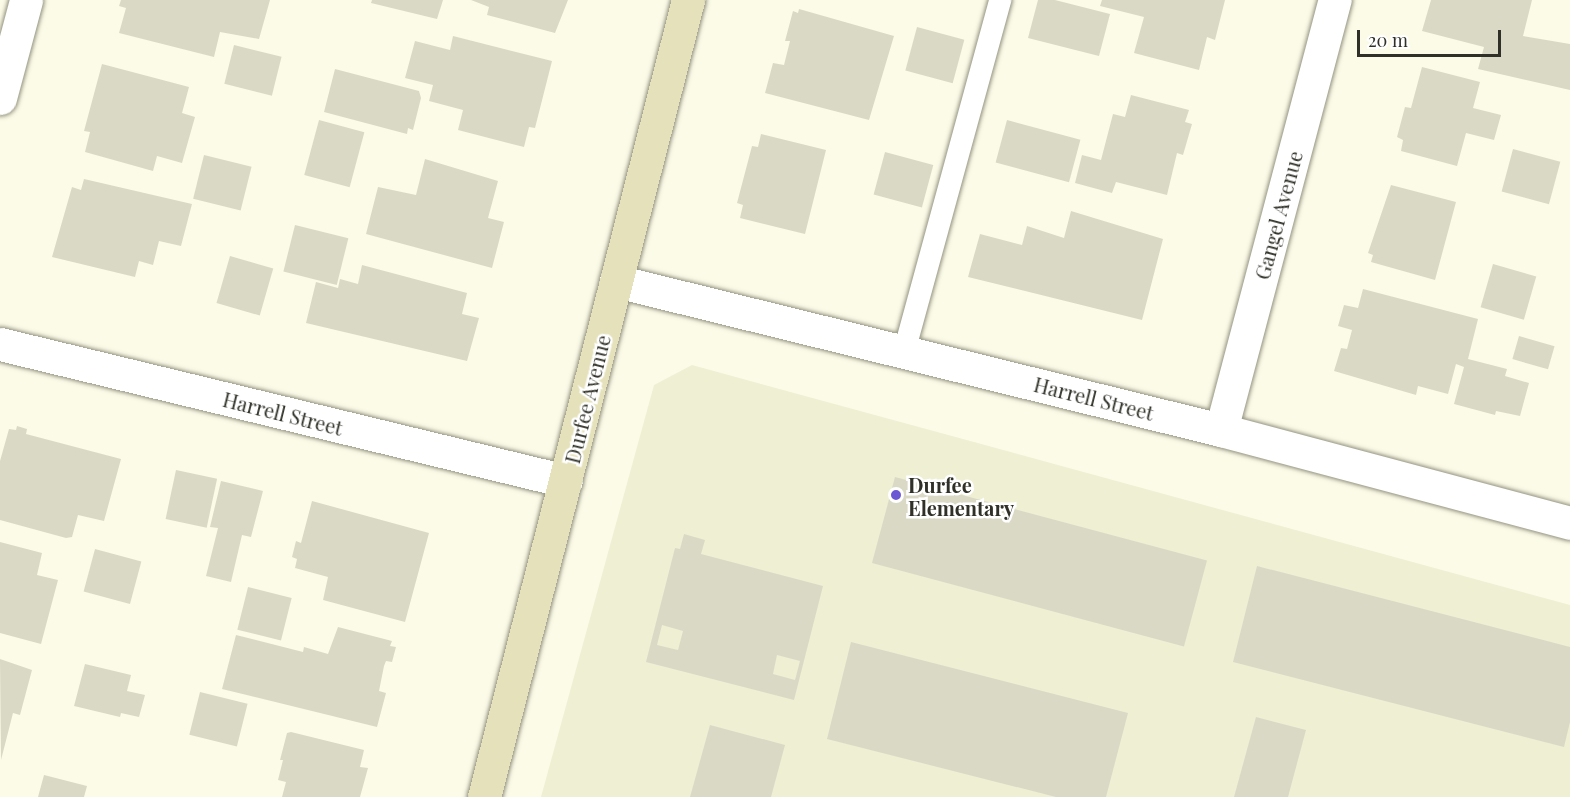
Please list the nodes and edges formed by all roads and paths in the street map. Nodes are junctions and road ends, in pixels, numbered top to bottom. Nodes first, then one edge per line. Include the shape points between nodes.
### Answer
1 (26, 0) edge
2 (688, 0) edge
3 (1000, 0) edge
4 (1335, 0) edge
5 (0, 98) edge
6 (616, 281) junction
7 (0, 344) edge
8 (904, 352) junction
9 (1221, 430) junction
10 (566, 482) junction
11 (1570, 523) edge
12 (484, 797) edge

1 - 5 street
2 - 6 street, Durfee Avenue
3 - 8 lane
4 - 9 street, Gangel Avenue
6 - 8 street, Harrell Street
6 - 10 street, Durfee Avenue
7 - 10 street, Harrell Street
8 - 9 street, Harrell Street
9 - 11 street, Harrell Street
10 - 12 street, Durfee Avenue

